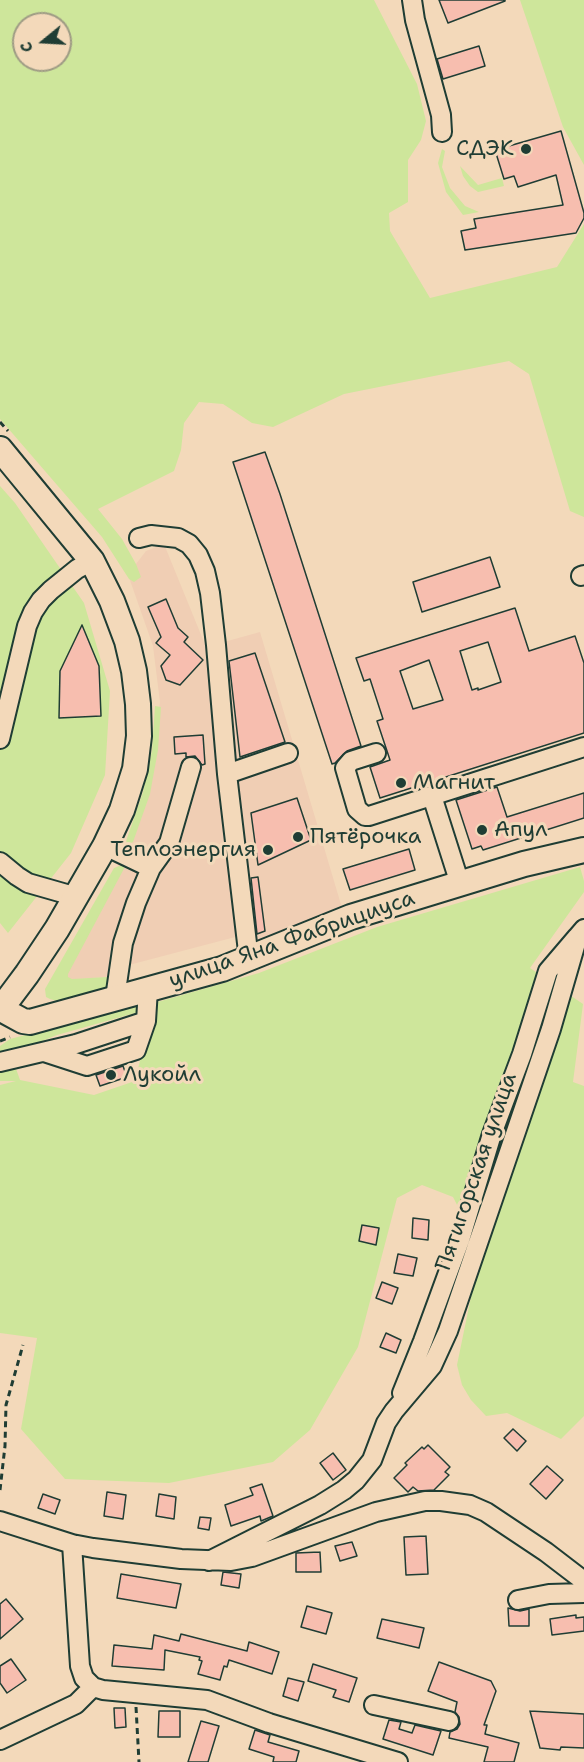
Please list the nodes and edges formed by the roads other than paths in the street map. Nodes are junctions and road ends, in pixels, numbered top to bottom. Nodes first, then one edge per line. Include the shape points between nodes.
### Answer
1 (412, 0) edge
2 (442, 132) dead end
3 (6, 443) edge
4 (139, 538) dead end
5 (92, 561) junction
6 (0, 739) edge
7 (584, 747) edge
8 (288, 753) dead end
9 (376, 753) dead end
10 (191, 767) dead end
11 (227, 774) junction
12 (432, 796) junction
13 (105, 846) junction
14 (584, 850) edge
15 (0, 862) edge
16 (151, 868) junction
17 (460, 884) junction
18 (77, 897) junction
19 (581, 932) edge
20 (249, 960) junction
21 (148, 989) junction
22 (116, 998) junction
23 (1, 1010) edge
24 (146, 1021) junction
25 (44, 1052) junction
26 (0, 1062) edge
27 (0, 1521) edge
28 (72, 1544) junction
29 (209, 1561) junction
30 (584, 1581) edge
31 (584, 1593) edge
32 (518, 1600) dead end
33 (93, 1687) junction
34 (374, 1705) dead end
35 (449, 1721) dead end
36 (0, 1740) edge
37 (398, 1762) edge

1 - 2 street
3 - 5 main road
4 - 11 street via 178,538 198,555 205,571
5 - 6 street via 51,590 33,612
5 - 13 main road via 127,641 138,705 135,769
7 - 12 street
8 - 11 street
9 - 12 street via 351,761 345,768 360,813 369,816
10 - 16 street via 169,843
11 - 20 street
12 - 17 street
13 - 16 street
13 - 18 main road
14 - 17 main road, улица Яна Фабрициуса
15 - 18 street via 28,883
16 - 22 street via 123,943
17 - 20 main road, улица Яна Фабрициуса via 351,917
18 - 23 main road
19 - 29 street, Пятигорская улица via 444,1344 432,1366 386,1423 365,1470 344,1490
20 - 21 main road, улица Яна Фабрициуса
21 - 22 main road, улица Яна Фабрициуса
21 - 24 street
22 - 23 main road, улица Яна Фабрициуса via 30,1022
24 - 25 street
24 - 25 street via 136,1050 87,1066
25 - 26 street
27 - 28 street
28 - 29 street
28 - 33 street via 80,1666
29 - 30 street via 243,1560 375,1512 441,1501 470,1505 486,1512
31 - 32 street
33 - 36 street via 68,1708
33 - 37 street via 207,1700
34 - 35 street

